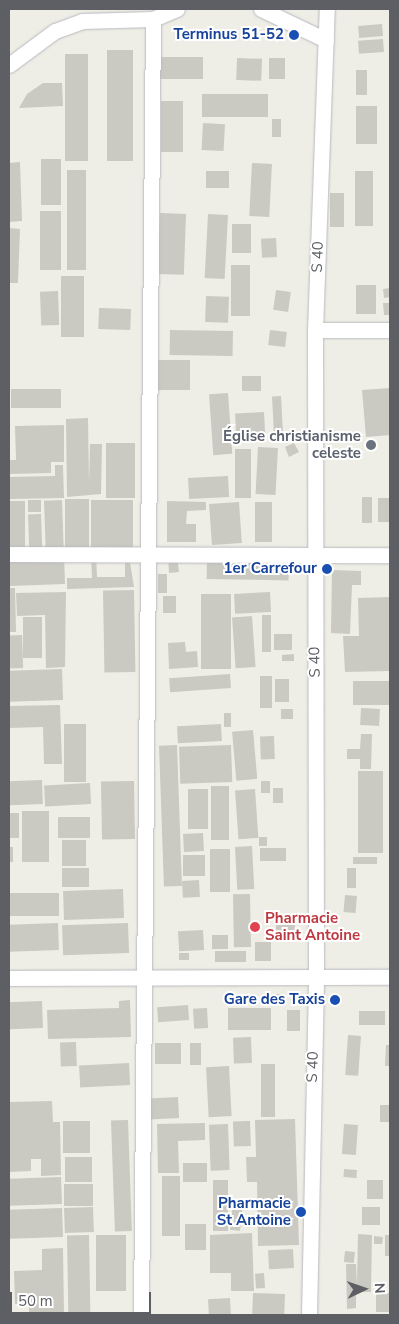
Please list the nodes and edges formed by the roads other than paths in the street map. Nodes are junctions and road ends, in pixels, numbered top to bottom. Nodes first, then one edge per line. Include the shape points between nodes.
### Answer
1 (177, 9) edge
2 (261, 9) edge
3 (327, 9) edge
4 (153, 19) junction
5 (326, 40) junction
6 (9, 65) edge
7 (315, 330) junction
8 (390, 330) edge
9 (9, 554) edge
10 (145, 554) junction
11 (390, 555) edge
12 (314, 556) junction
13 (390, 977) edge
14 (9, 978) edge
15 (316, 978) junction
16 (141, 979) junction
17 (141, 1315) edge
18 (309, 1315) edge

1 - 4 street
2 - 5 street
3 - 5 street, S 40
4 - 6 street via 82,21 55,31
4 - 10 street
5 - 7 street, S 40
7 - 8 street
7 - 12 street, S 40
9 - 10 street
10 - 12 street
10 - 16 street
11 - 12 street
12 - 15 street, S 40
13 - 15 street
14 - 16 street
15 - 16 street
15 - 18 street, S 40
16 - 17 street

